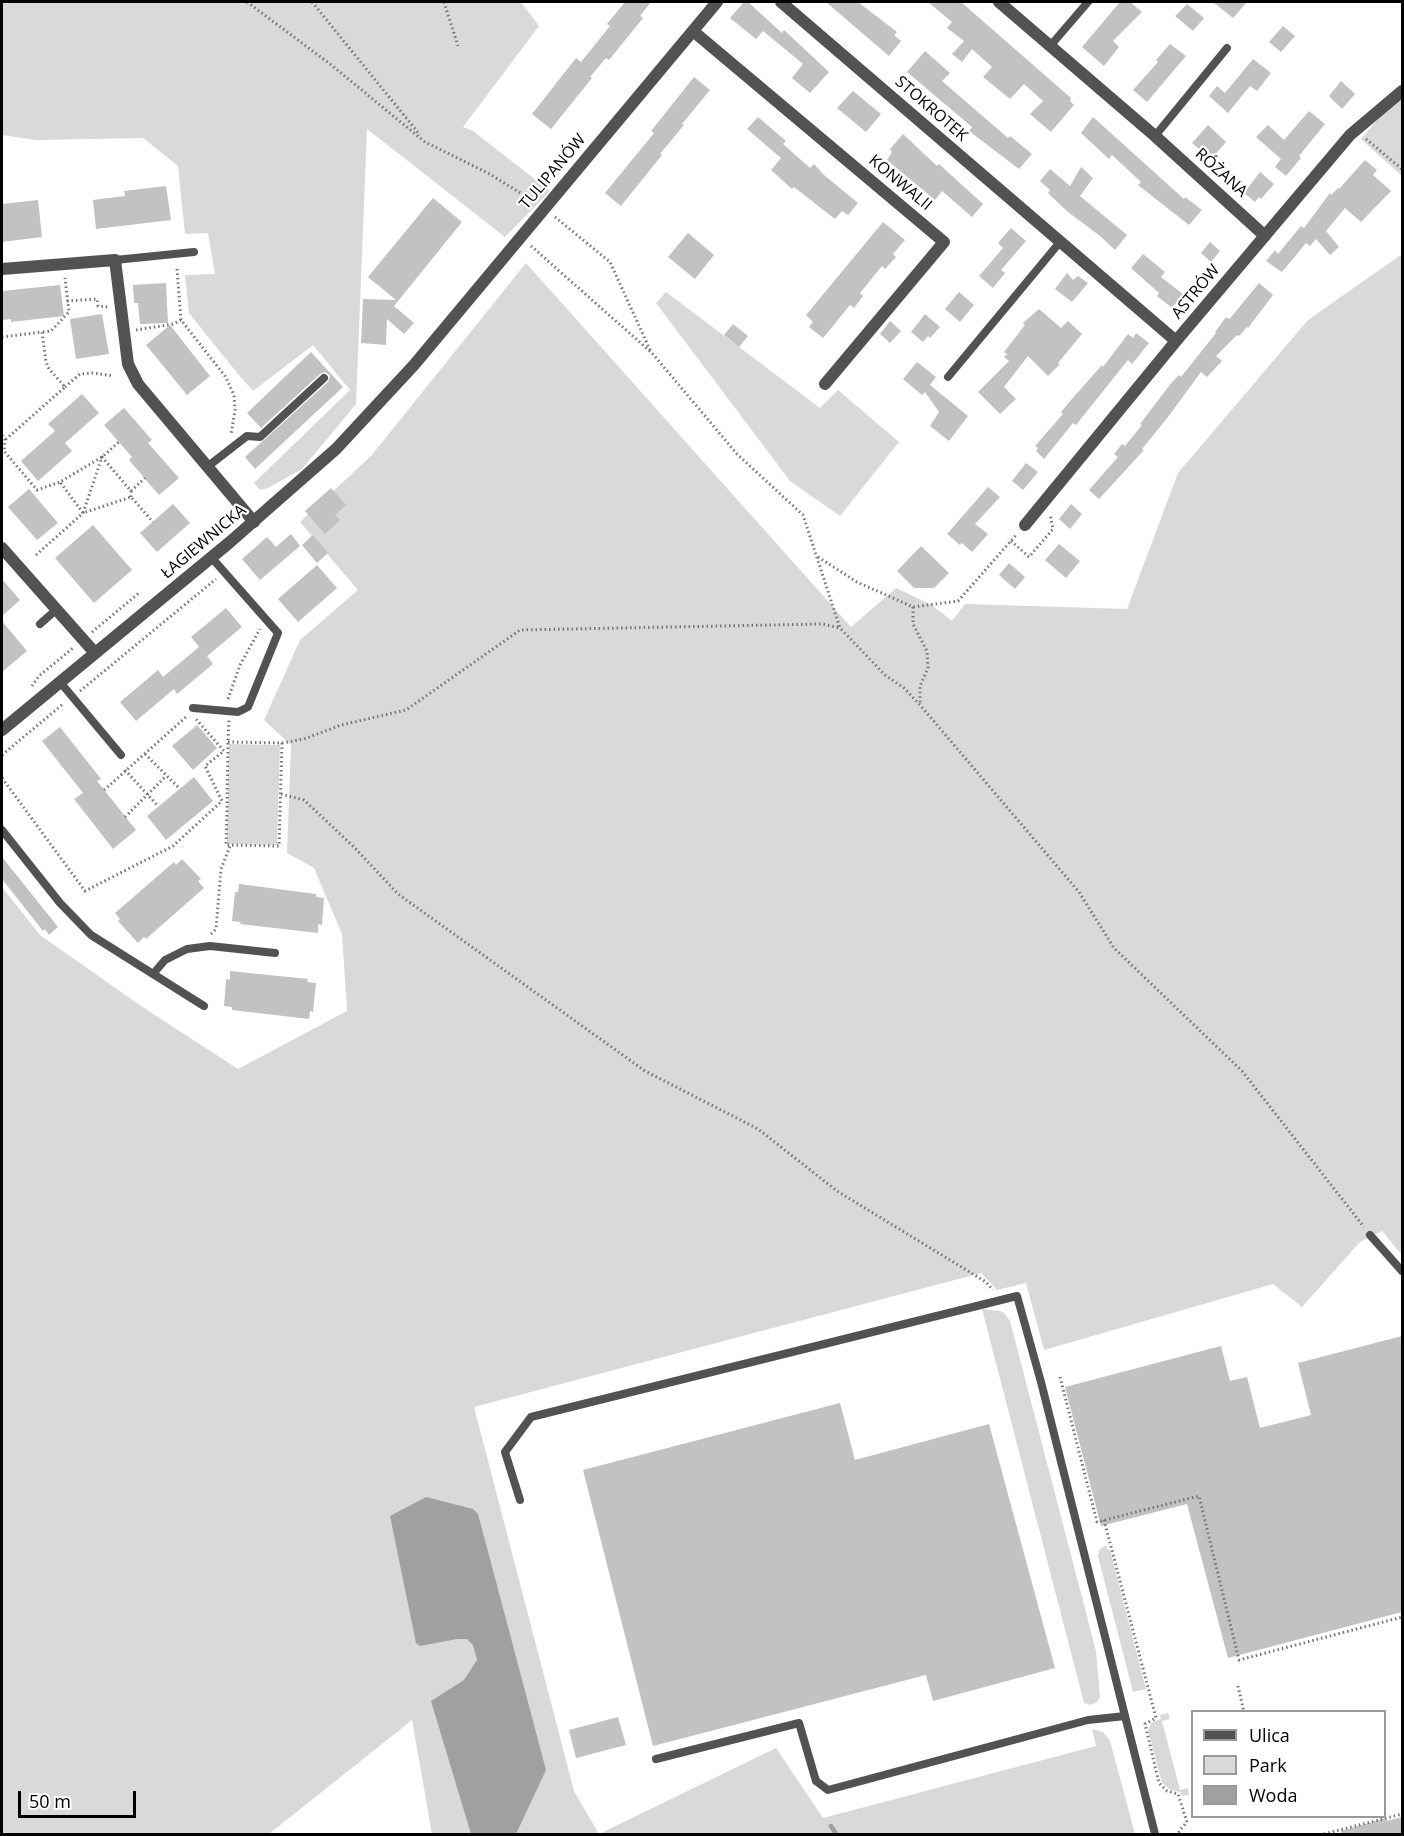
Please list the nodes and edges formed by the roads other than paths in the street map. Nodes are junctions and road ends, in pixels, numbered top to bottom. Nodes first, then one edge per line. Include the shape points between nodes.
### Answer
1 (717, 2) edge
2 (781, 2) edge
3 (999, 2) edge
4 (1088, 2) edge
5 (693, 31) junction
6 (1051, 45) junction
7 (1227, 48) dead end
8 (1402, 91) edge
9 (1155, 136) junction
10 (1265, 236) junction
11 (1060, 242) junction
12 (194, 252) dead end
13 (115, 260) junction
14 (2, 269) edge
15 (1176, 341) junction
16 (414, 365) joint
17 (948, 377) dead end
18 (324, 378) dead end
19 (825, 384) dead end
20 (207, 468) junction
21 (254, 522) junction
22 (1025, 525) road end
23 (2, 548) edge
24 (211, 557) junction
25 (57, 609) junction
26 (40, 624) dead end
27 (95, 652) junction
28 (60, 682) junction
29 (193, 708) dead end
30 (2, 730) edge
31 (121, 755) dead end
32 (2, 830) edge
33 (275, 953) dead end
34 (153, 974) junction
35 (204, 1006) dead end
36 (1370, 1235) road end
37 (1402, 1270) edge
38 (520, 1500) dead end
39 (1125, 1716) junction
40 (656, 1759) dead end
41 (1155, 1834) edge

1 - 5 street, TULIPANÓW
2 - 11 street, STOKROTEK
3 - 6 street, RÓŻANA
4 - 6 lane
5 - 16 street, TULIPANÓW
5 - 19 street, KONWALII via 944,242
6 - 9 street, RÓŻANA
7 - 9 lane
8 - 10 street, ASTRÓW via 1350,135
9 - 10 street, RÓŻANA
10 - 15 street, ASTRÓW
11 - 15 street, STOKROTEK
11 - 17 lane
12 - 13 lane
13 - 14 street
13 - 20 street via 128,364 138,384
15 - 22 street, ASTRÓW
16 - 21 street, ŁAGIEWNICKA via 336,449
18 - 20 lane via 260,436 247,436
20 - 21 street
21 - 24 street, ŁAGIEWNICKA
23 - 25 street
24 - 27 street, ŁAGIEWNICKA
24 - 29 lane via 278,633 248,707 238,712
25 - 26 lane
25 - 27 street
27 - 28 street, ŁAGIEWNICKA
28 - 30 street, ŁAGIEWNICKA
28 - 31 lane
32 - 34 lane via 91,935
33 - 34 lane via 210,946 187,949 165,960
34 - 35 lane
36 - 37 lane
38 - 39 lane via 505,1452 531,1417 1017,1296
39 - 40 lane via 1088,1720 828,1790 816,1781 798,1723
39 - 41 lane

